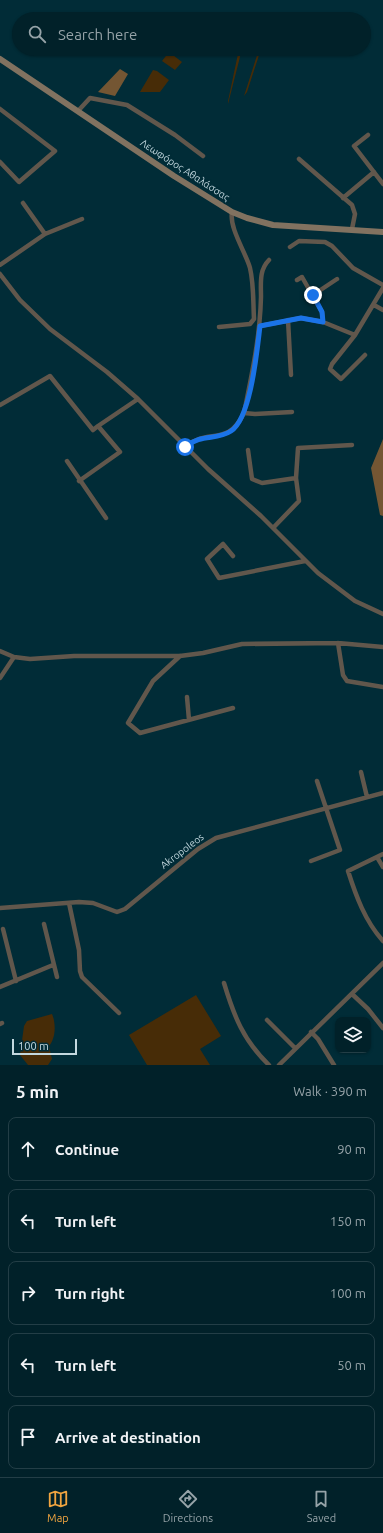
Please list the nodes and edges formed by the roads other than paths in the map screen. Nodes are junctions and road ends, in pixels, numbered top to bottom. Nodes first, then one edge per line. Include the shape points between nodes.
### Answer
1 (0, 59) edge
2 (0, 109) edge
3 (78, 111) junction
4 (368, 135) dead end
5 (203, 156) dead end
6 (299, 159) dead end
7 (0, 162) edge
8 (374, 172) junction
9 (383, 184) edge
10 (343, 198) junction
11 (23, 202) dead end
12 (232, 212) junction
13 (82, 219) dead end
14 (352, 229) junction
15 (383, 232) edge
16 (44, 234) junction
17 (290, 246) dead end
18 (270, 260) dead end
19 (0, 265) edge
20 (0, 274) edge
21 (337, 279) dead end
22 (297, 280) dead end
23 (383, 286) edge
24 (313, 295) junction
25 (374, 305) junction
26 (383, 310) edge
27 (288, 320) junction
28 (323, 322) junction
29 (260, 326) junction
30 (219, 327) dead end
31 (355, 335) junction
32 (365, 355) dead end
33 (291, 375) dead end
34 (138, 399) junction
35 (0, 405) edge
36 (292, 412) dead end
37 (244, 413) junction
38 (98, 426) junction
39 (352, 445) dead end
40 (185, 447) junction
41 (248, 450) dead end
42 (67, 461) dead end
43 (296, 478) junction
44 (79, 481) junction
45 (106, 518) dead end
46 (273, 528) junction
47 (233, 556) dead end
48 (305, 560) junction
49 (383, 614) edge
50 (338, 643) junction
51 (383, 647) edge
52 (0, 651) edge
53 (180, 656) junction
54 (14, 657) junction
55 (0, 678) edge
56 (383, 687) edge
57 (187, 697) dead end
58 (233, 708) dead end
59 (189, 720) junction
60 (361, 772) dead end
61 (317, 781) dead end
62 (383, 793) edge
63 (367, 797) junction
64 (326, 807) junction
65 (383, 854) edge
66 (377, 857) junction
67 (311, 861) dead end
68 (383, 867) edge
69 (69, 903) junction
70 (0, 908) edge
71 (44, 924) dead end
72 (3, 929) dead end
73 (383, 942) edge
74 (383, 963) edge
75 (53, 965) junction
76 (57, 977) dead end
77 (16, 981) junction
78 (224, 982) dead end
79 (0, 987) edge
80 (352, 994) junction
81 (119, 1013) dead end
82 (267, 1020) dead end
83 (383, 1028) edge
84 (311, 1032) junction
85 (295, 1048) junction
86 (269, 1065) edge
87 (280, 1065) edge
88 (334, 1065) edge

1 - 3 main road, Λεωφόρος Αθαλάσσας
2 - 7 street via 55,151 18,182
3 - 5 street via 90,98 127,105
3 - 12 main road, Λεωφόρος Αθαλάσσας
4 - 8 street via 354,146
6 - 10 street
8 - 9 street
8 - 10 street
10 - 14 street via 352,205 355,214
11 - 16 street
12 - 14 main road, Λεωφόρος Αθαλάσσας via 273,225
12 - 30 street via 232,221 250,268 254,319 250,324
13 - 16 street
14 - 15 main road, Λεωφόρος Αθαλάσσας
16 - 19 street
17 - 23 street via 299,241 325,242 353,268
18 - 29 street via 262,271
20 - 34 street via 20,300 50,329
21 - 24 street
22 - 24 street via 302,277
23 - 25 street
24 - 28 street via 322,312
25 - 26 street
25 - 31 street
27 - 28 street via 301,318
27 - 29 street
27 - 33 street
28 - 31 street
29 - 37 street via 255,368
31 - 32 street via 330,369 341,379
34 - 38 street
34 - 40 street
35 - 38 street via 50,376 93,430
36 - 37 street
37 - 40 street via 232,431 224,435 200,438
38 - 44 street via 120,452
39 - 43 street via 298,448
40 - 46 street
41 - 43 street via 252,479 262,483
42 - 44 street
43 - 46 street via 299,501
44 - 45 street
46 - 48 street
47 - 48 street via 223,544 207,559 219,578
48 - 49 street via 318,574 344,594
50 - 51 street
50 - 53 street via 242,644
50 - 56 street via 343,675 347,681
52 - 54 street
53 - 54 street via 74,656 30,659
53 - 59 street via 153,681 128,723 140,733
54 - 55 street
57 - 59 street
58 - 59 street
60 - 63 street
61 - 64 street
62 - 63 street, Akropoleos
63 - 64 street, Akropoleos
64 - 67 street via 340,850
64 - 69 street, Akropoleos via 211,840 122,910 113,911 89,903
65 - 66 street
66 - 68 street
66 - 73 street via 348,871 356,898 373,931
69 - 70 street, Akropoleos
69 - 81 street via 82,977
71 - 75 street
72 - 77 street
74 - 80 street
75 - 76 street
75 - 77 street
77 - 79 street
78 - 86 street via 242,1032 254,1050
80 - 83 street
80 - 84 street
82 - 85 street
84 - 85 street
84 - 88 street
85 - 87 street

